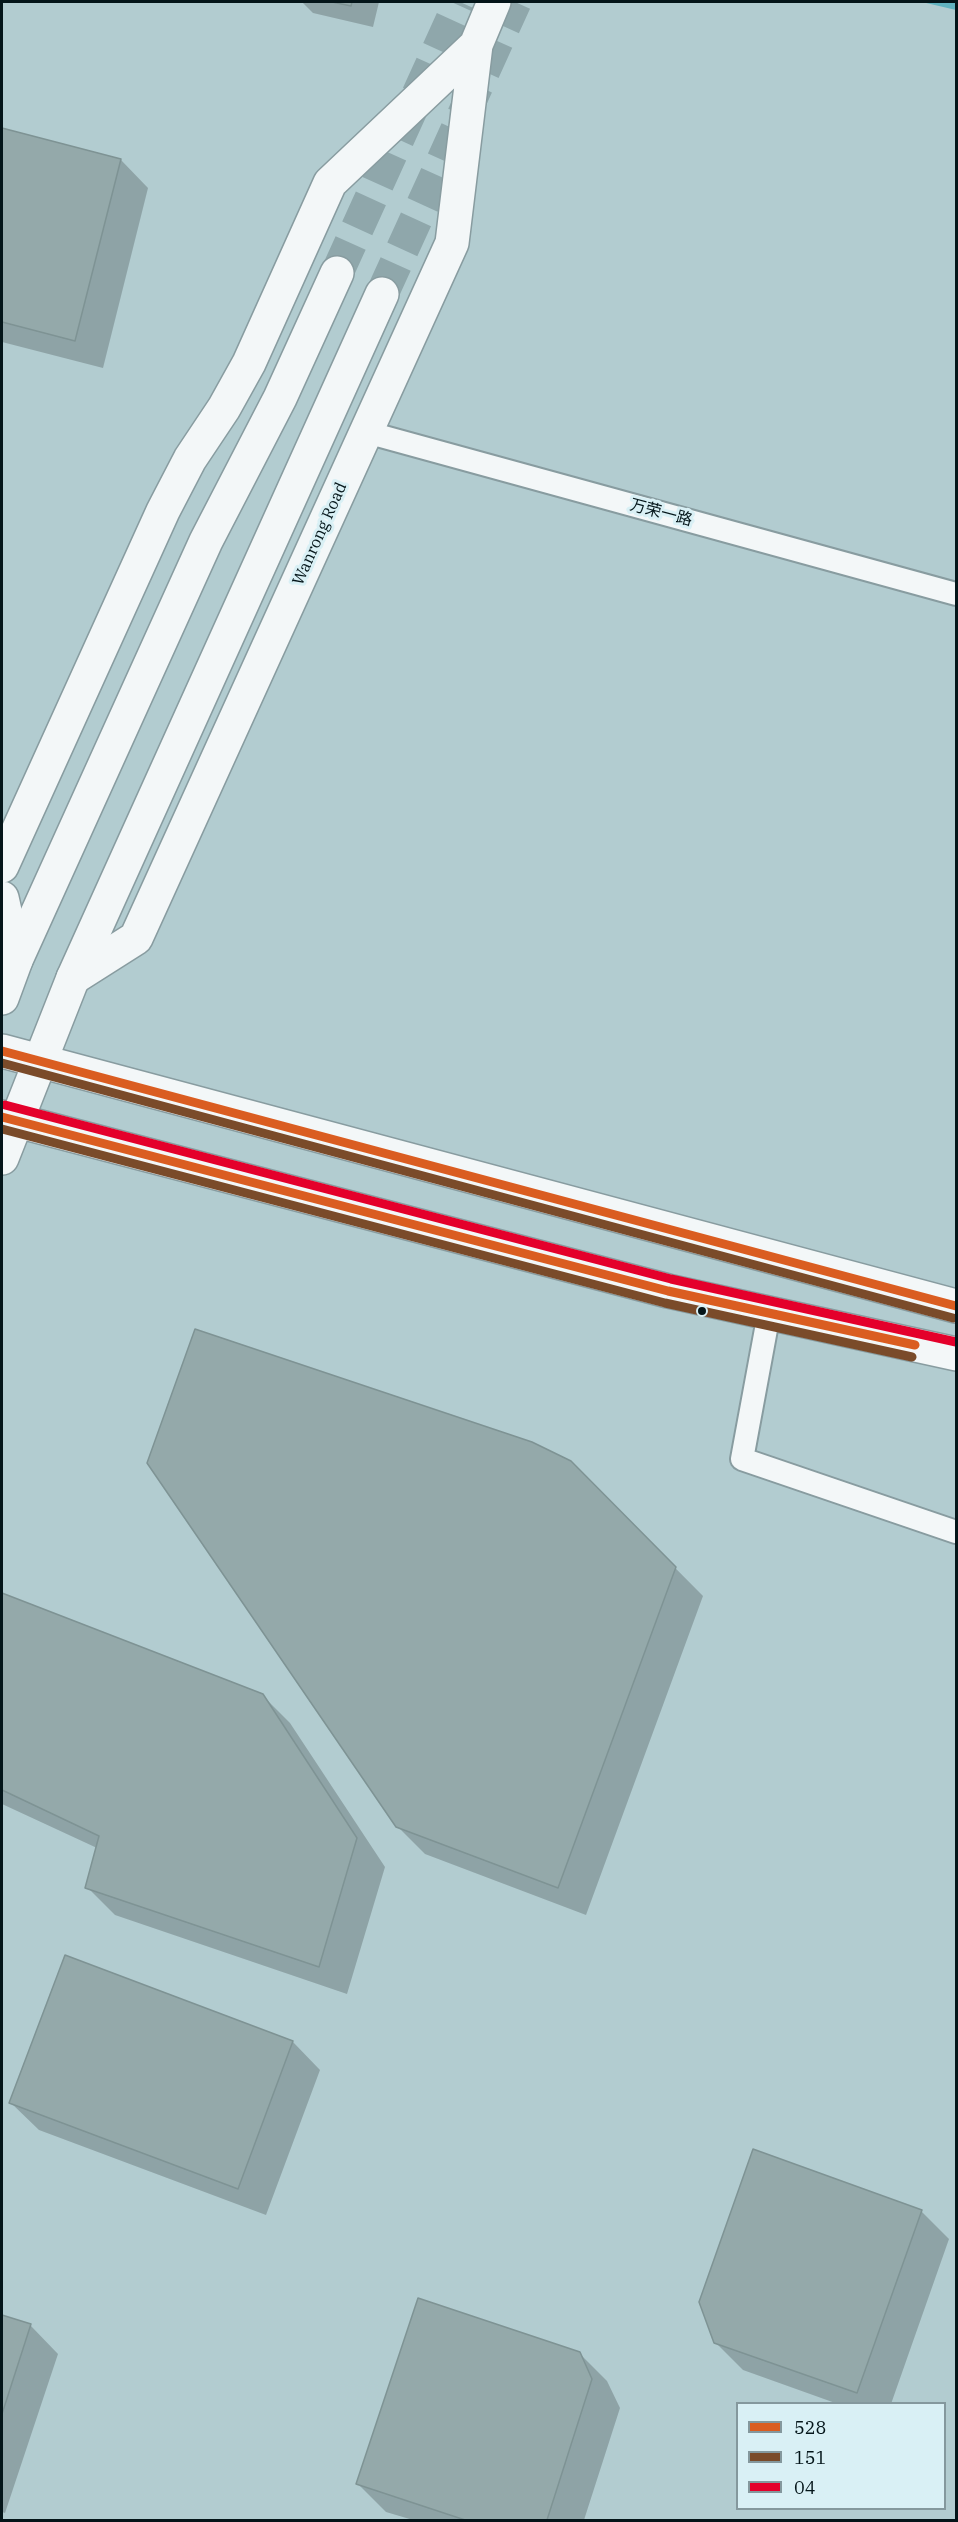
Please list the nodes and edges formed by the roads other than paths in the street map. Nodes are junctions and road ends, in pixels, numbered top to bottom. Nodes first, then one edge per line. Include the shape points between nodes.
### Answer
1 (494, 2) edge
2 (476, 45) junction
3 (337, 273) tunnel mouth
4 (382, 294) tunnel mouth
5 (366, 432) junction
6 (957, 594) edge
7 (2, 866) edge
8 (2, 898) edge
9 (16, 960) junction
10 (73, 978) junction
11 (2, 998) edge
12 (2, 1051) edge
13 (40, 1061) junction
14 (9, 1119) edge
15 (2, 1158) edge
16 (957, 1306) edge
17 (769, 1313) junction
18 (957, 1354) edge
19 (957, 1532) edge

1 - 2 main road, Wanrong Road
2 - 5 main road, Wanrong Road via 452,243
2 - 7 main road, Wanrong Road via 330,183 249,363 163,511
3 - 9 main road via 280,398 206,541
4 - 10 main road
5 - 6 lane, 万荣一路
5 - 10 main road, Wanrong Road via 136,938
8 - 9 main road
9 - 11 main road
10 - 13 main road
12 - 13 main road
13 - 14 main road
13 - 16 main road
14 - 15 main road
14 - 17 main road via 668,1291
17 - 18 main road
17 - 19 lane via 742,1459

